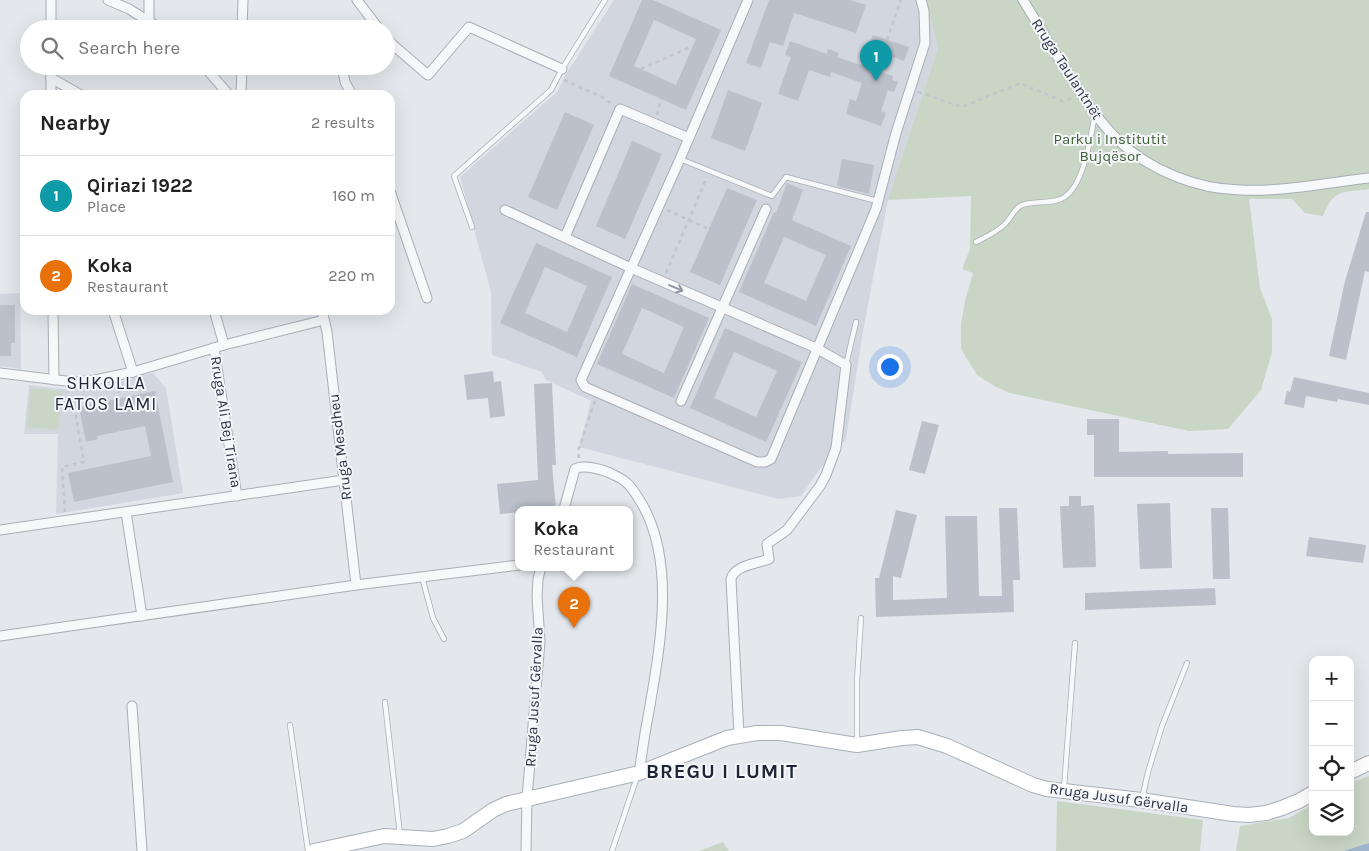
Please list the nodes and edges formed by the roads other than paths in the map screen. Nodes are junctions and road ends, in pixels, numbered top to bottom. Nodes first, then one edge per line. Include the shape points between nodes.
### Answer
1 (51, 0) edge
2 (108, 0) edge
3 (149, 0) edge
4 (242, 0) edge
5 (357, 0) edge
6 (604, 0) edge
7 (748, 0) edge
8 (921, 0) edge
9 (1023, 0) edge
10 (51, 20) edge
11 (149, 20) joint
12 (242, 20) edge
13 (372, 20) edge
14 (395, 51) edge
15 (560, 73) junction
16 (212, 75) edge
17 (242, 75) edge
18 (344, 75) edge
19 (51, 78) joint
20 (51, 90) edge
21 (72, 90) edge
22 (225, 90) edge
23 (241, 90) edge
24 (349, 90) edge
25 (1096, 114) junction
26 (689, 138) junction
27 (680, 159) junction
28 (1369, 178) edge
29 (877, 201) junction
30 (395, 205) edge
31 (766, 209) dead end
32 (505, 210) dead end
33 (472, 227) dead end
34 (564, 238) junction
35 (976, 242) dead end
36 (631, 268) junction
37 (427, 298) dead end
38 (723, 308) junction
39 (53, 315) edge
40 (115, 315) edge
41 (215, 315) edge
42 (323, 315) edge
43 (324, 320) junction
44 (856, 322) dead end
45 (224, 346) junction
46 (214, 348) junction
47 (816, 348) junction
48 (846, 365) junction
49 (132, 372) junction
50 (0, 373) edge
51 (54, 380) junction
52 (681, 401) dead end
53 (344, 480) junction
54 (237, 496) junction
55 (565, 506) edge
56 (126, 512) junction
57 (0, 530) edge
58 (515, 565) edge
59 (540, 571) edge
60 (422, 577) junction
61 (356, 585) junction
62 (142, 616) junction
63 (861, 618) dead end
64 (0, 636) edge
65 (444, 639) dead end
66 (1075, 643) dead end
67 (1187, 663) dead end
68 (385, 702) dead end
69 (132, 706) dead end
70 (290, 725) dead end
71 (739, 735) junction
72 (857, 745) junction
73 (1369, 764) edge
74 (1354, 770) edge
75 (638, 773) junction
76 (1064, 792) junction
77 (1309, 795) edge
78 (528, 798) junction
79 (1142, 800) junction
80 (400, 836) junction
81 (350, 847) edge
82 (142, 851) edge
83 (308, 851) edge
84 (314, 851) edge
85 (526, 851) edge
86 (612, 851) edge

1 - 10 street
2 - 11 street
3 - 11 street
4 - 12 street
5 - 13 street
6 - 15 lane
7 - 26 street
8 - 29 street via 925,42
9 - 25 street, Rruga Taulantnët
14 - 15 street via 428,75 469,27
15 - 33 lane via 551,90 454,176
16 - 22 street
17 - 23 street
18 - 24 street
19 - 20 street
19 - 21 street
25 - 28 street, Rruga Taulantnët via 1120,142 1139,156 1181,179 1211,187 1271,190
25 - 35 lane via 1081,173 1068,194 1059,200 1022,205 1005,224
26 - 27 street
26 - 34 street via 620,109
27 - 29 lane via 772,196 786,177
27 - 36 street
29 - 47 street
30 - 37 street
31 - 38 street
32 - 34 street
34 - 36 street
36 -> 38 street
36 - 47 street via 582,380 585,387 757,462 771,459
38 - 47 street
38 - 52 street
39 - 51 street
40 - 49 street
41 - 45 street, Rruga Ali Bej Tirana
42 - 43 street, Rruga Mesdheu
43 - 45 street
43 - 53 street, Rruga Mesdheu
44 - 48 lane
45 - 46 street
46 - 49 street
46 - 54 street, Rruga Ali Bej Tirana
47 - 48 street
48 - 71 street via 836,448 823,481 787,530 767,544 769,559 737,569 731,579
49 - 51 street via 88,381
50 - 51 street
53 - 54 street
53 - 61 street, Rruga Mesdheu
54 - 56 street
55 - 75 street via 574,470 580,466 611,473 632,487 653,526 661,576 661,633
56 - 57 street
56 - 62 street
58 - 60 street
59 - 78 street, Rruga Jusuf Gërvalla via 537,597 540,641
60 - 61 street
60 - 65 lane via 433,618
61 - 62 street
62 - 64 street
63 - 72 lane
66 - 76 lane
67 - 79 lane via 1162,726
68 - 80 lane
69 - 82 street
70 - 83 lane
71 - 72 street, Rruga Jusuf Gërvalla via 781,733
71 - 75 street, Rruga Jusuf Gërvalla
72 - 76 street, Rruga Jusuf Gërvalla via 918,737 961,752 1033,785
73 - 74 street
75 - 78 street, Rruga Jusuf Gërvalla
75 - 86 lane
76 - 79 street, Rruga Jusuf Gërvalla
77 - 79 street, Rruga Jusuf Gërvalla via 1282,808 1249,814
78 - 80 street, Rruga Jusuf Gërvalla via 493,810 463,831 448,836
78 - 85 street, Rruga Jusuf Gërvalla
80 - 81 street, Rruga Jusuf Gërvalla via 384,836
81 - 84 street, Rruga Jusuf Gërvalla

